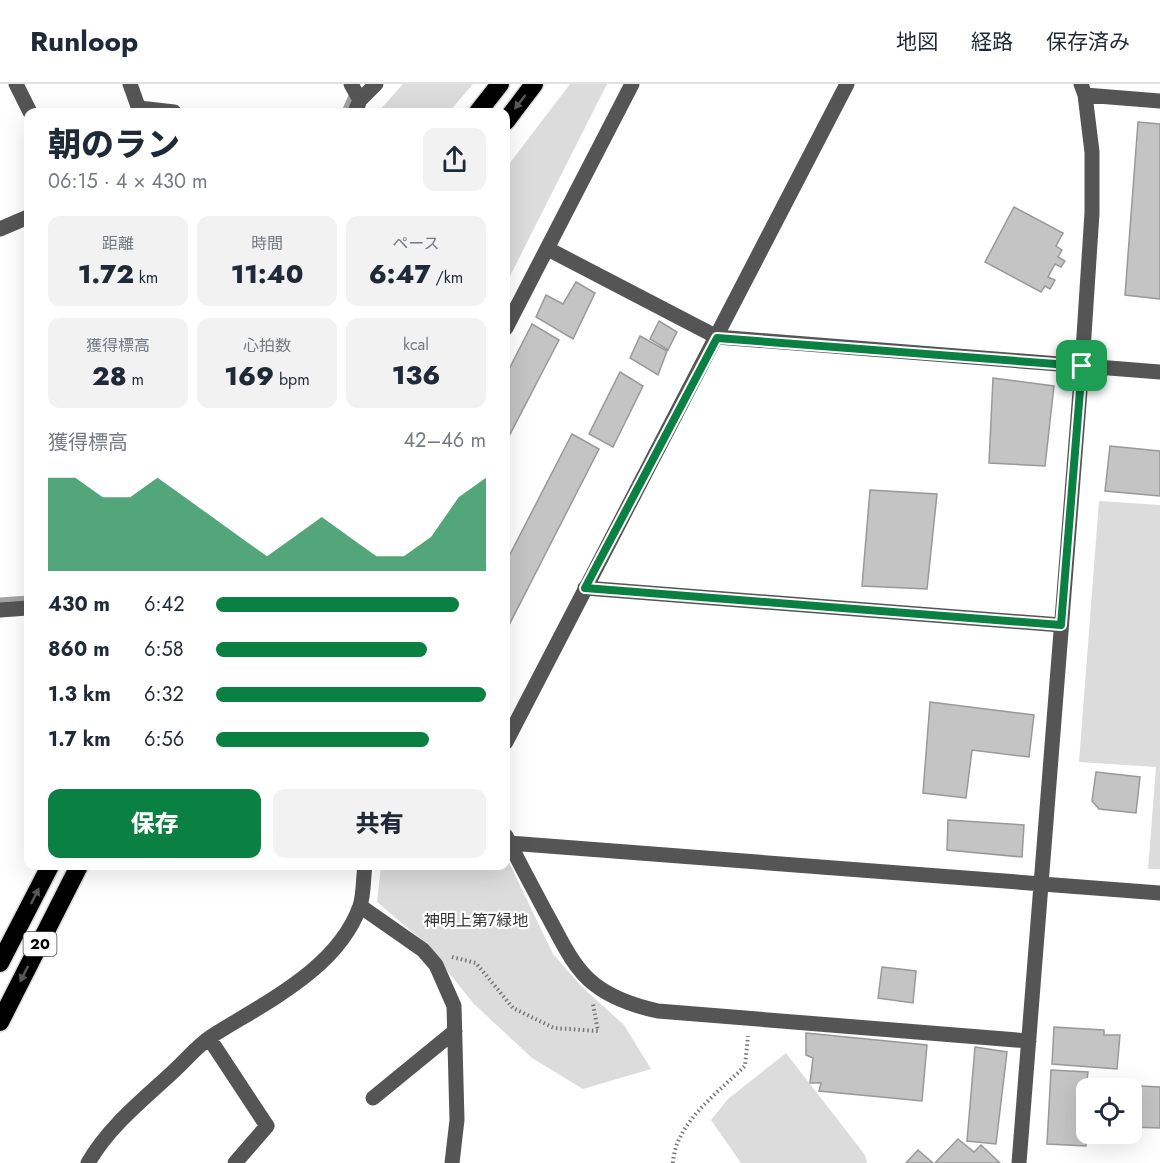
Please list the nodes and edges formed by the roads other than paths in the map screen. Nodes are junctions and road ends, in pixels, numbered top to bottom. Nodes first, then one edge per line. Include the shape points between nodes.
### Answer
1 (16, 84) edge
2 (130, 84) edge
3 (351, 84) edge
4 (376, 84) edge
5 (500, 84) edge
6 (534, 84) edge
7 (632, 84) edge
8 (847, 84) edge
9 (1083, 90) edge
10 (1160, 101) edge
11 (357, 106) edge
12 (28, 108) edge
13 (139, 108) edge
14 (481, 108) edge
15 (510, 116) edge
16 (24, 219) edge
17 (0, 229) edge
18 (548, 249) junction
19 (510, 320) edge
20 (717, 338) junction
21 (1082, 366) junction
22 (1160, 372) edge
23 (585, 588) junction
24 (24, 608) edge
25 (0, 610) edge
26 (1061, 625) junction
27 (510, 734) edge
28 (510, 840) edge
29 (510, 846) edge
30 (48, 870) edge
31 (77, 870) edge
32 (364, 870) edge
33 (1040, 884) junction
34 (1160, 892) edge
35 (360, 906) junction
36 (0, 963) edge
37 (0, 1022) edge
38 (455, 1031) junction
39 (209, 1038) junction
40 (1029, 1041) junction
41 (373, 1098) dead end
42 (454, 1162) edge
43 (88, 1163) edge
44 (235, 1163) edge
45 (1019, 1163) edge

1 - 12 street
2 - 13 street
3 - 11 street
4 - 11 street
5 - 14 highway
6 -> 15 highway
7 - 18 street
8 - 20 street
9 - 10 street
9 - 21 street via 1092,176
16 - 17 street
18 - 19 street
18 - 20 street
20 - 21 street
20 - 23 street
21 - 22 street
21 - 26 street
23 - 26 street
23 - 27 street
24 - 25 street
26 - 33 street
28 - 33 street
29 - 40 street via 579,968 592,983 633,1005 658,1011
36 -> 30 highway, 20
31 -> 37 highway, 20
32 - 35 street
33 - 34 street
33 - 40 street
35 - 38 street via 423,950 436,965 454,1006
35 - 39 street via 344,935 319,964 283,992
38 - 41 street
38 - 42 street
39 - 43 street via 115,1126
39 - 44 street via 267,1126
40 - 45 street

